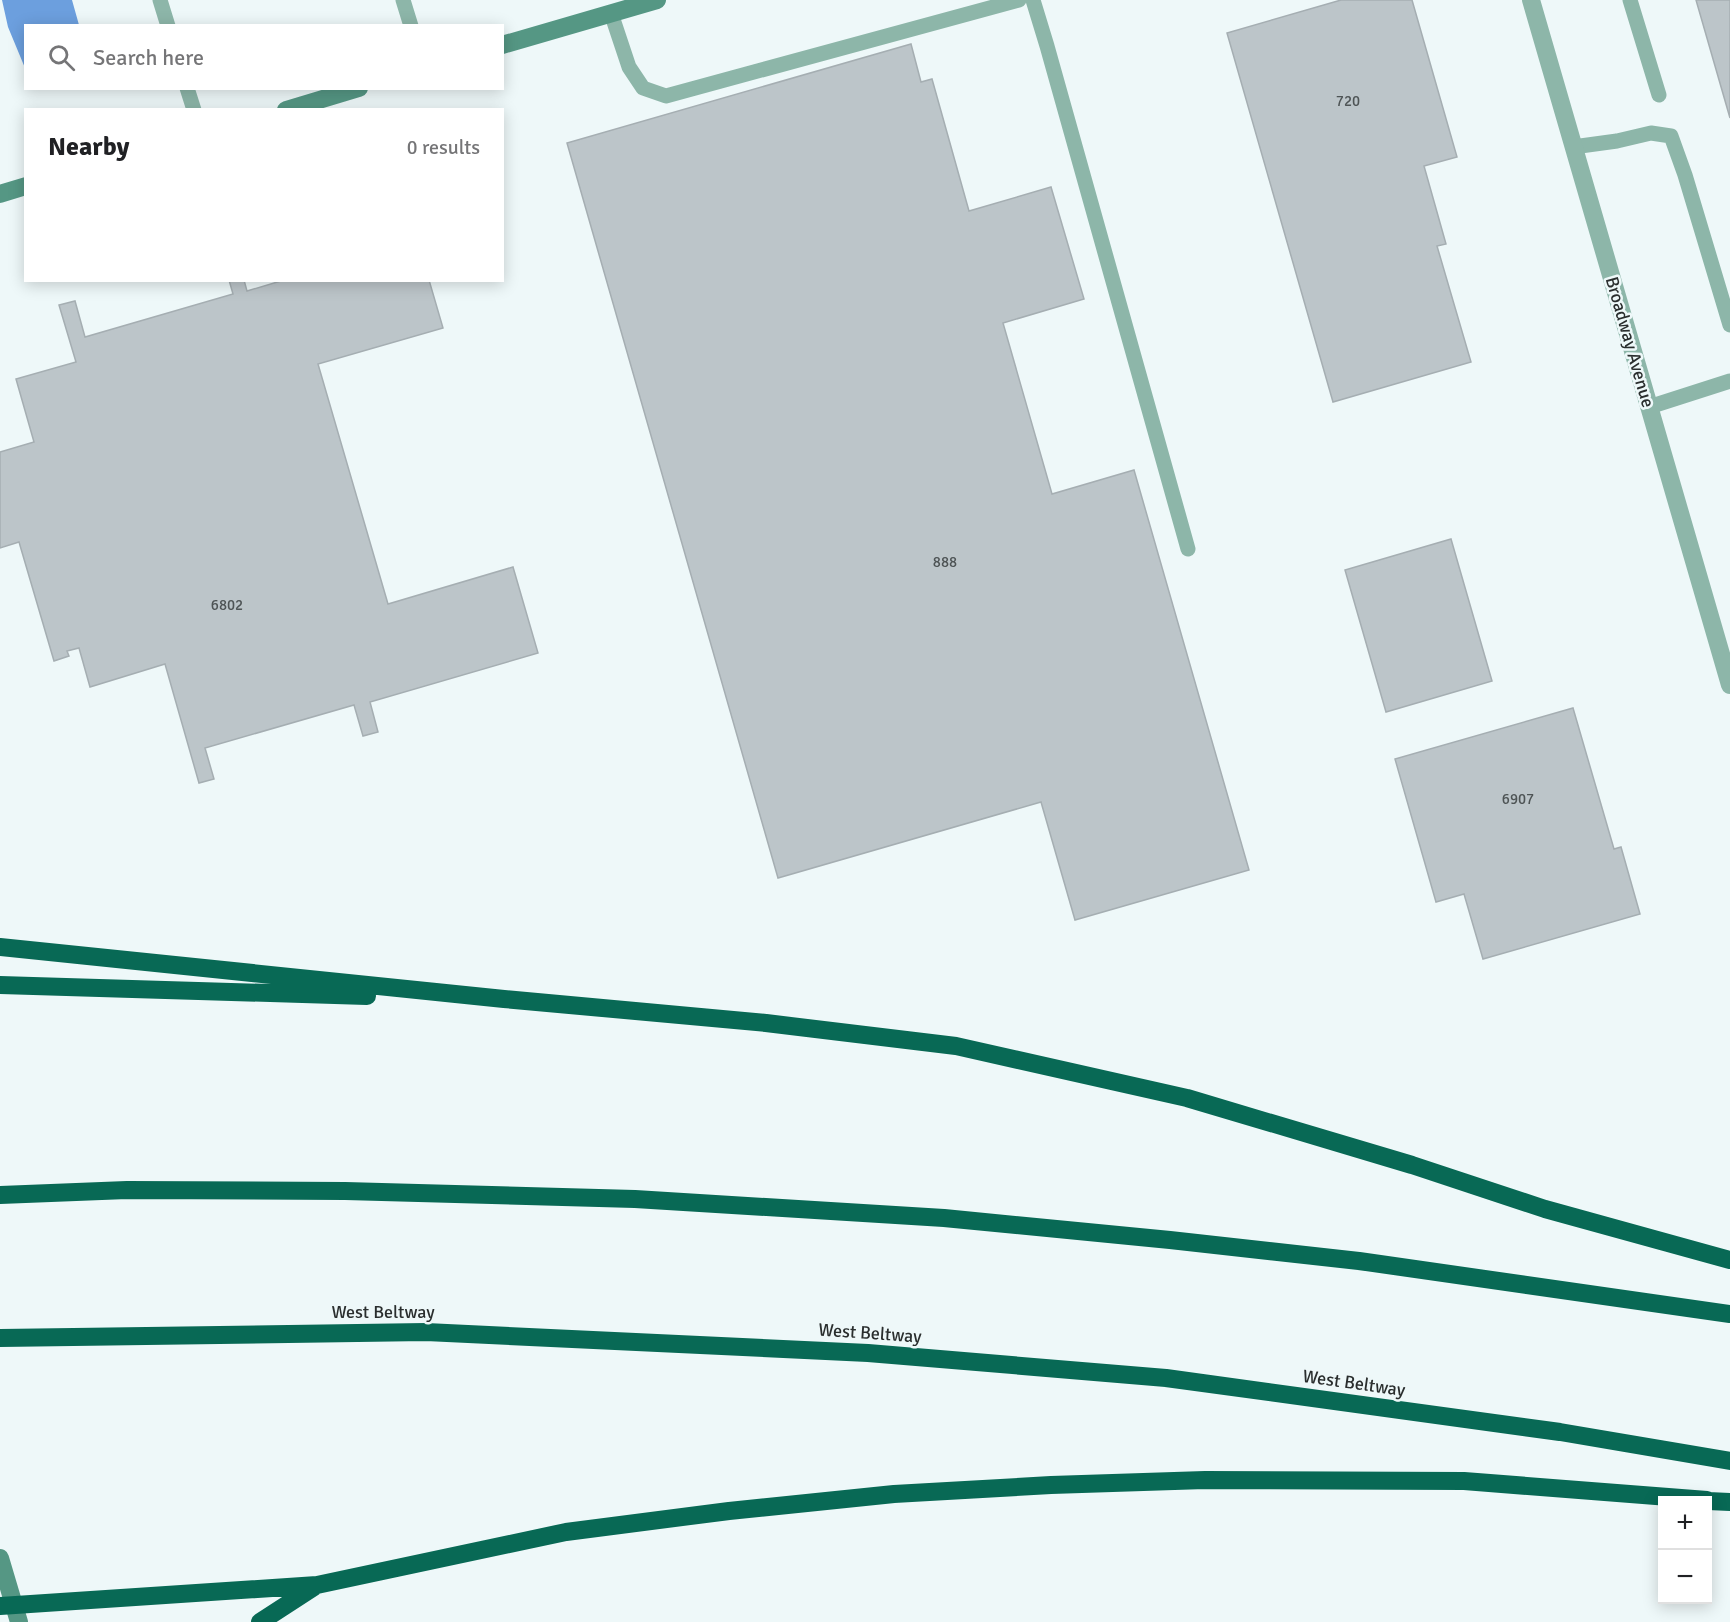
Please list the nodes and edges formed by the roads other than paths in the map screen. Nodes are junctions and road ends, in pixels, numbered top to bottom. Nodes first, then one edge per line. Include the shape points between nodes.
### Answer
1 (160, 0) edge
2 (403, 0) edge
3 (657, 0) edge
4 (1019, 0) edge
5 (1033, 0) edge
6 (1531, 0) edge
7 (1630, 0) edge
8 (611, 13) junction
9 (167, 24) edge
10 (410, 24) edge
11 (504, 44) edge
12 (188, 90) edge
13 (352, 90) edge
14 (1659, 95) dead end
15 (193, 108) edge
16 (293, 108) edge
17 (1574, 147) junction
18 (24, 187) edge
19 (0, 194) edge
20 (1730, 325) edge
21 (1730, 381) edge
22 (1649, 407) junction
23 (1188, 549) dead end
24 (1730, 685) edge
25 (0, 947) edge
26 (0, 985) edge
27 (504, 999) junction
28 (0, 1195) edge
29 (1730, 1260) edge
30 (1730, 1314) edge
31 (0, 1338) edge
32 (1730, 1461) edge
33 (1658, 1497) edge
34 (1712, 1501) edge
35 (1730, 1502) edge
36 (0, 1558) edge
37 (317, 1585) junction
38 (11, 1611) edge
39 (260, 1622) edge

1 - 9 lane
2 - 10 lane
3 - 8 street
4 - 8 lane via 666,96 643,88 629,67
5 - 23 lane
6 - 17 street, Broadway Avenue
7 - 14 lane
8 - 11 street
12 - 15 lane
13 - 16 street
17 - 20 lane via 1652,133 1671,136
17 - 22 street, Broadway Avenue
18 - 19 street
21 - 22 lane
22 - 24 street, Broadway Avenue
25 - 27 highway
26 - 27 highway
27 - 29 highway via 766,1023 956,1046 1187,1098 1545,1209
28 - 30 highway via 127,1190 380,1192 635,1199 944,1218 1359,1261
31 - 32 highway, West Beltway via 426,1332 868,1353 1166,1378 1560,1432
33 - 37 highway via 1464,1482 1205,1480 905,1494 729,1510 566,1532
34 - 35 highway
36 - 38 street
37 - 38 highway
37 - 39 highway

